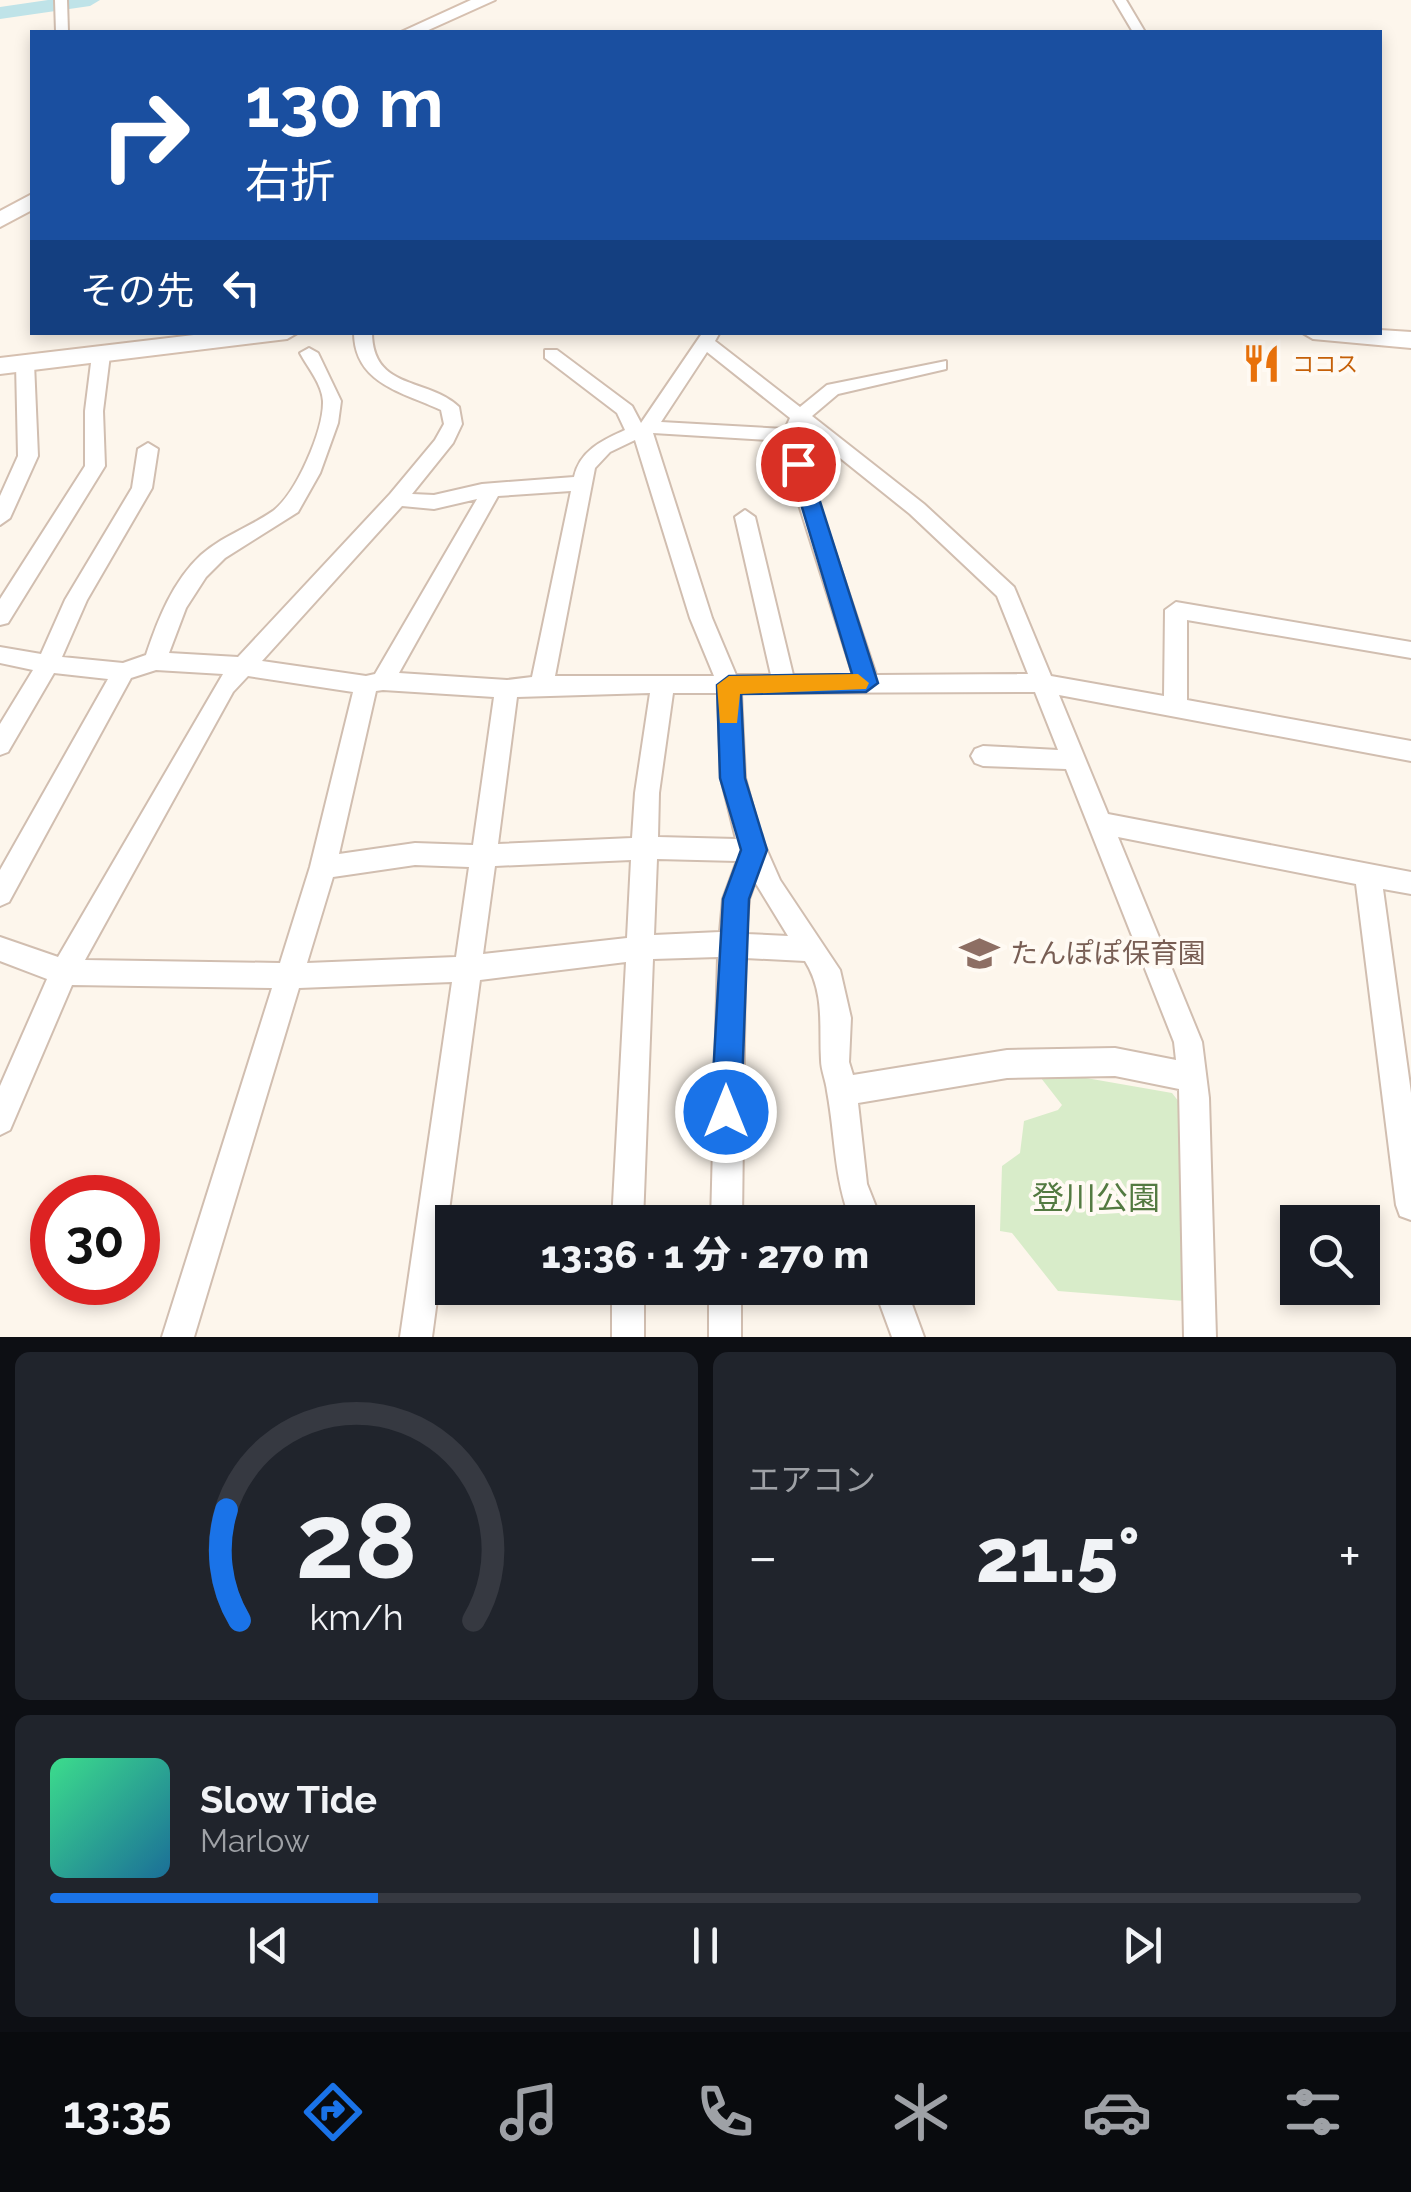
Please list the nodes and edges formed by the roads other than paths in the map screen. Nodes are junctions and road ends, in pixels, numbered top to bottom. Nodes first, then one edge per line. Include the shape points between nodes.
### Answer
1 (486, 0) edge
2 (1120, 0) edge
3 (61, 4) edge
4 (62, 30) edge
5 (425, 30) edge
6 (1138, 30) edge
7 (30, 202) edge
8 (0, 220) edge
9 (262, 335) edge
10 (364, 335) edge
11 (1350, 335) edge
12 (709, 337) edge
13 (1411, 340) edge
14 (309, 353) dead end
15 (551, 354) dead end
16 (101, 355) junction
17 (13, 364) edge
18 (940, 365) dead end
19 (796, 425) junction
20 (642, 428) junction
21 (148, 449) dead end
22 (583, 483) junction
23 (492, 490) junction
24 (397, 499) junction
25 (0, 518) edge
26 (745, 518) dead end
27 (0, 617) edge
28 (1411, 650) edge
29 (0, 654) edge
30 (156, 662) junction
31 (48, 664) junction
32 (240, 666) junction
33 (123, 672) junction
34 (375, 683) junction
35 (866, 683) junction
36 (784, 684) junction
37 (1042, 684) junction
38 (542, 685) junction
39 (663, 685) junction
40 (729, 685) junction
41 (507, 690) junction
42 (1175, 707) junction
43 (0, 745) edge
44 (1411, 751) edge
45 (983, 756) dead end
46 (1074, 760) junction
47 (1099, 823) junction
48 (646, 848) junction
49 (754, 850) junction
50 (483, 856) junction
51 (324, 868) junction
52 (1368, 875) junction
53 (1411, 883) edge
54 (0, 894) edge
55 (732, 944) junction
56 (639, 946) junction
57 (0, 948) edge
58 (809, 949) junction
59 (466, 969) junction
60 (64, 972) junction
61 (288, 976) junction
62 (1192, 1078) junction
63 (842, 1091) junction
64 (0, 1120) edge
65 (1411, 1204) edge
66 (629, 1205) edge
67 (726, 1205) edge
68 (860, 1205) edge
69 (628, 1305) edge
70 (725, 1305) edge
71 (896, 1305) edge
72 (178, 1337) edge
73 (416, 1337) edge
74 (628, 1337) edge
75 (725, 1337) edge
76 (908, 1337) edge
77 (1200, 1337) edge

1 - 5 main road
2 - 6 street
3 - 4 street
7 - 8 main road
9 - 16 main road
10 - 24 street via 362,355 375,376 450,408 453,424 444,443
11 - 13 main road
12 - 19 street
12 - 20 street
14 - 30 street via 332,400 306,482 293,506 210,559 190,580
15 - 20 street
16 - 17 main road
16 - 27 street via 95,466
17 - 25 street via 28,456
18 - 19 street via 864,385 834,381
19 - 20 street
19 - 35 street via 806,492
19 - 37 street via 917,510 1006,592
20 - 22 street via 603,448 586,466
20 - 40 street via 700,618
21 - 31 street via 142,488 76,600
22 - 23 street
22 - 38 street
23 - 24 street via 434,502
23 - 34 street
24 - 32 street
26 - 36 street
28 - 42 street via 1176,610
29 - 31 street
30 - 32 street
30 - 33 street
31 - 33 street
31 - 43 street
32 - 34 street
32 - 60 street
33 - 54 street
34 - 41 street
34 - 51 street
35 - 36 street
35 - 37 street
36 - 40 street
37 - 42 street
37 - 46 street
38 - 39 street
38 - 41 street
39 - 40 street
39 - 48 street
40 - 49 street via 732,778
41 - 50 street
42 - 44 street
45 - 46 street
46 - 47 street
47 - 52 street
47 - 62 street via 1188,1042
48 - 49 street
48 - 50 street
48 - 56 street
49 - 55 street via 736,899
49 - 58 street
50 - 51 street via 416,854
50 - 59 street
51 - 61 street
52 - 53 street
52 - 65 street
55 - 56 street
55 - 58 street
55 - 67 street
56 - 59 street
56 - 66 street
57 - 60 street
58 - 63 street via 830,986
59 - 61 street
59 - 73 street
60 - 61 street
60 - 64 street
61 - 72 street
62 - 63 street via 1115,1062 1007,1064
62 - 77 street
63 - 68 street
69 - 74 street
70 - 75 street
71 - 76 street

